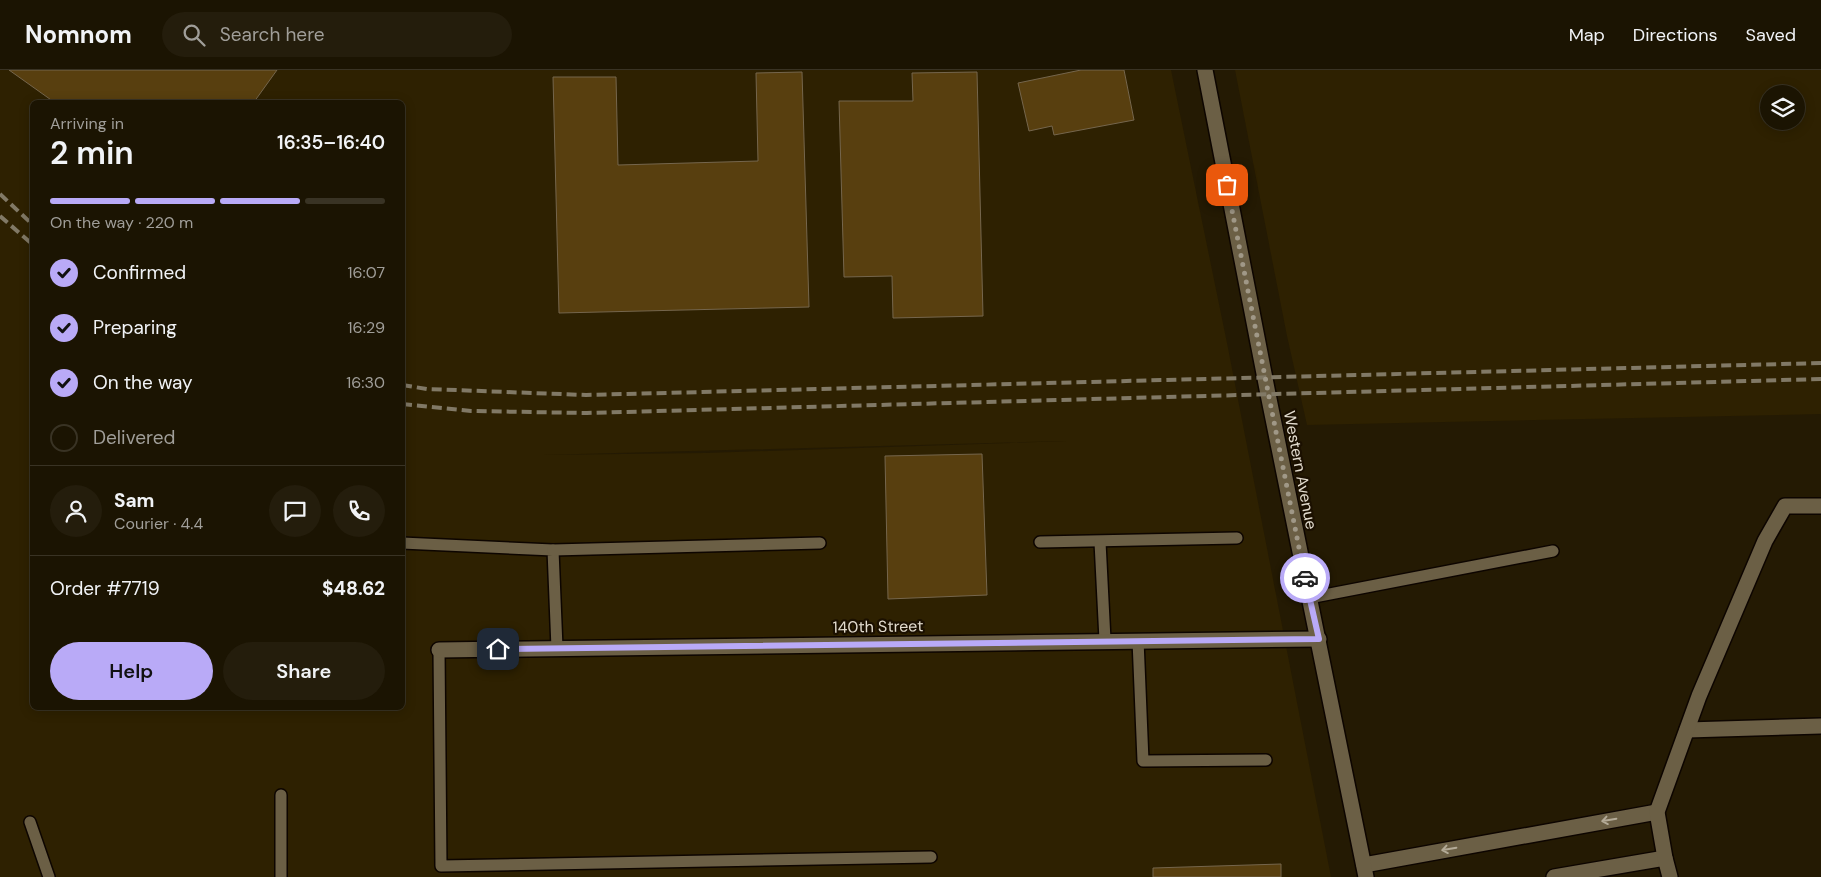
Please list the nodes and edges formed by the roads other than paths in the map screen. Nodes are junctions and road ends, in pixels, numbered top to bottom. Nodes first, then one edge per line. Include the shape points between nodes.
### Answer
1 (1205, 70) edge
2 (1821, 506) edge
3 (1237, 538) dead end
4 (405, 542) edge
5 (1040, 542) dead end
6 (1100, 542) junction
7 (820, 543) dead end
8 (553, 550) junction
9 (1553, 552) dead end
10 (1310, 598) junction
11 (1319, 639) junction
12 (1104, 640) junction
13 (1138, 640) junction
14 (557, 648) junction
15 (439, 650) joint
16 (1821, 726) edge
17 (1687, 730) junction
18 (1266, 760) dead end
19 (281, 795) dead end
20 (1657, 812) junction
21 (30, 822) dead end
22 (931, 857) dead end
23 (1665, 858) junction
24 (1365, 871) edge
25 (49, 877) edge
26 (282, 877) edge
27 (1554, 877) edge
28 (1670, 877) edge

1 - 10 street, Western Avenue
2 - 17 street via 1785,506 1765,541
3 - 6 lane
4 - 8 lane
5 - 6 lane
6 - 12 lane
7 - 8 lane
8 - 14 lane
9 - 10 lane
10 - 11 street, Western Avenue
11 - 13 street, 140th Street
11 - 24 street, Western Avenue
12 - 13 street, 140th Street
12 - 14 street, 140th Street
13 - 18 lane via 1143,761
14 - 15 street, 140th Street
15 - 22 lane via 441,866
16 - 17 street
17 - 20 street
19 - 26 lane
20 - 23 street
20 -> 24 street
21 - 25 lane
23 - 27 street
23 - 28 street

